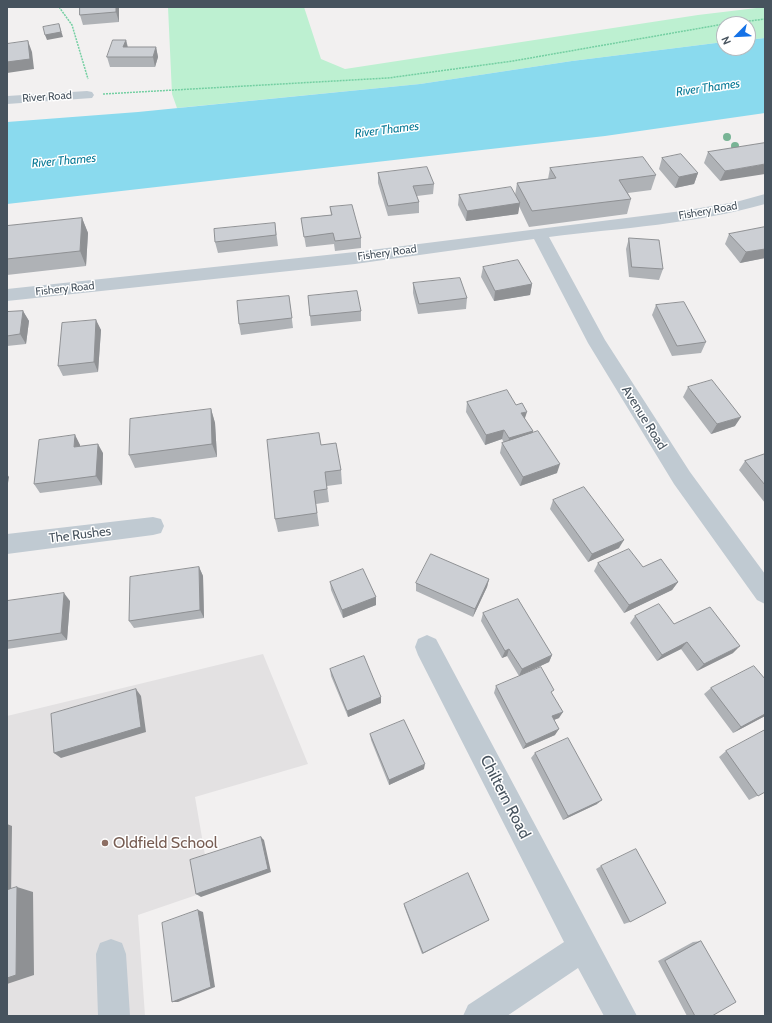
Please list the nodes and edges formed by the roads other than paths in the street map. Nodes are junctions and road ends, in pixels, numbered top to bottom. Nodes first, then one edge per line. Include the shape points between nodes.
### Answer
1 (87, 95) road end
2 (7, 100) edge
3 (765, 199) edge
4 (539, 233) junction
5 (7, 296) edge
6 (153, 526) dead end
7 (7, 544) edge
8 (765, 593) edge
9 (427, 647) dead end
10 (583, 947) junction
11 (111, 954) dead end
12 (114, 1016) edge
13 (478, 1016) edge
14 (621, 1016) edge

1 - 2 street, River Road
3 - 4 street, Fishery Road via 737,207 682,216
4 - 5 street, Fishery Road via 355,258
4 - 8 street, Avenue Road via 597,343 682,478
6 - 7 street, The Rushes
9 - 10 street, Chiltern Road
10 - 13 street
10 - 14 street, Chiltern Road
11 - 12 street

